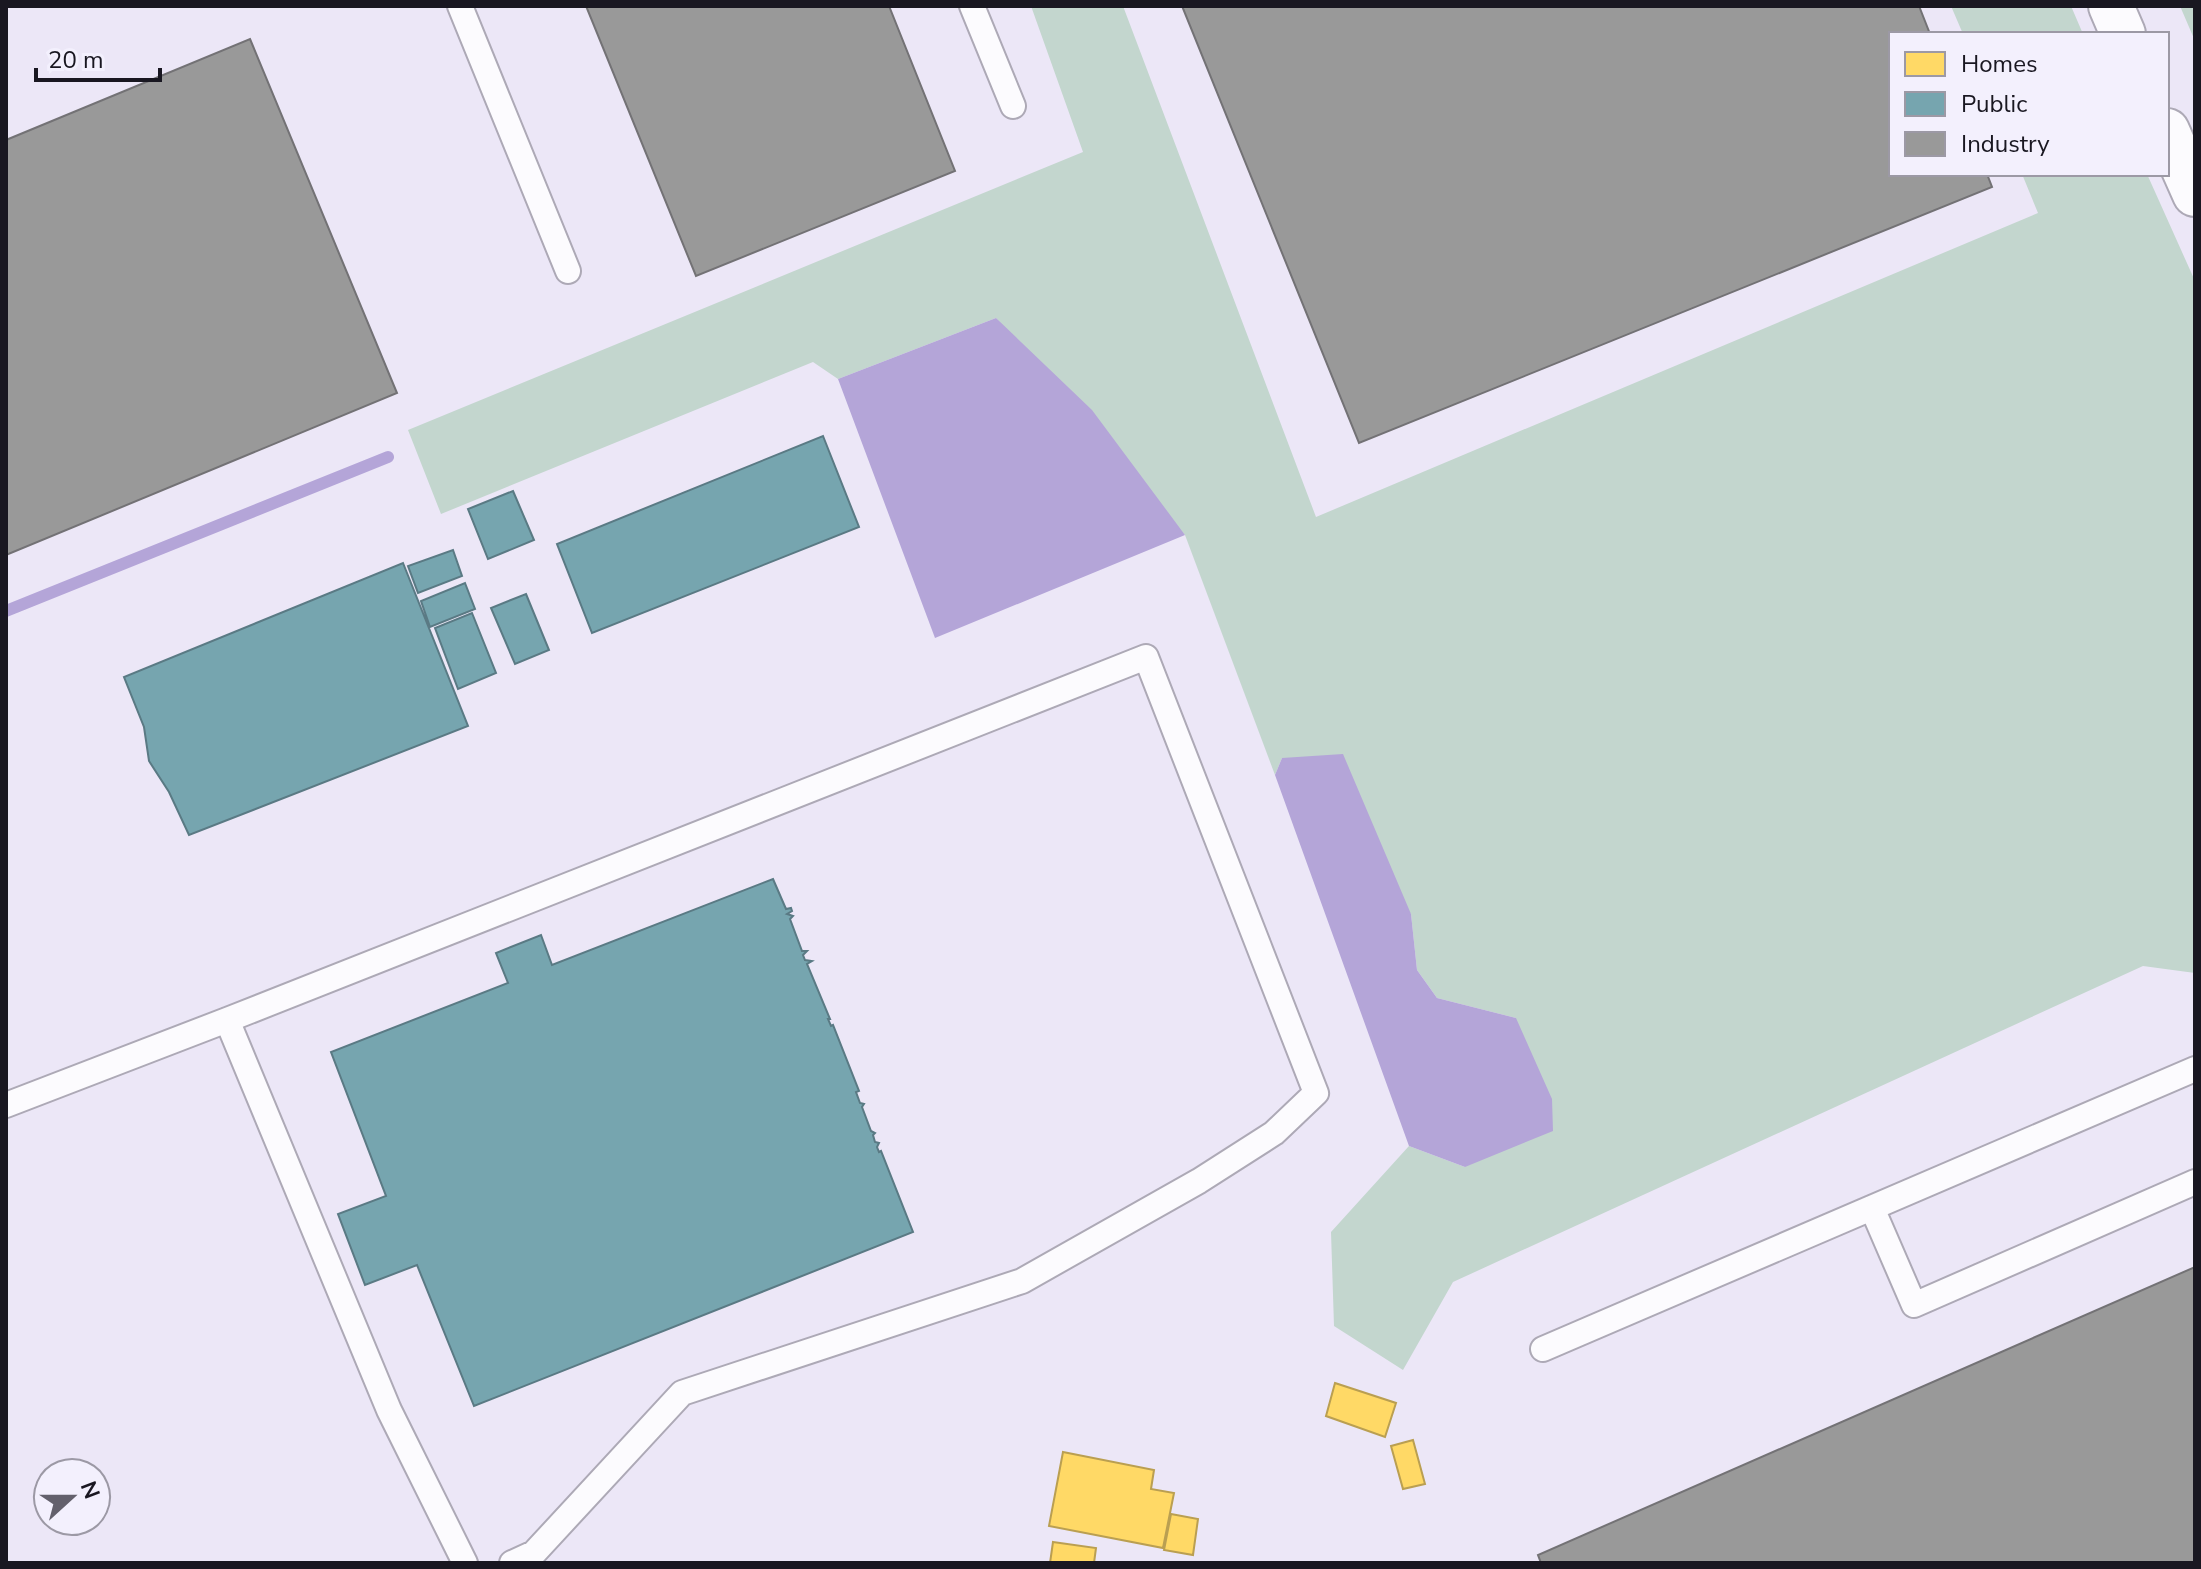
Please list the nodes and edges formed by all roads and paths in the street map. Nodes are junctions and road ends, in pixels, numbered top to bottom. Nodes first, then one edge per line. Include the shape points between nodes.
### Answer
1 (460, 6) edge
2 (972, 6) edge
3 (2111, 6) edge
4 (2122, 32) edge
5 (1013, 106) dead end
6 (2169, 136) edge
7 (2195, 194) edge
8 (568, 271) dead end
9 (227, 1020) junction
10 (2195, 1069) edge
11 (6, 1105) edge
12 (2195, 1182) edge
13 (1872, 1208) junction
14 (1543, 1349) dead end
15 (465, 1563) edge
16 (512, 1563) edge

1 - 8 lane
2 - 5 lane
3 - 4 street
6 - 7 street
9 - 11 lane
9 - 15 lane via 389,1410
9 - 16 lane via 1146,657 1316,1093 1274,1133 1199,1181 1022,1281 682,1393 534,1553
10 - 13 lane
12 - 13 lane via 1914,1305
13 - 14 lane

